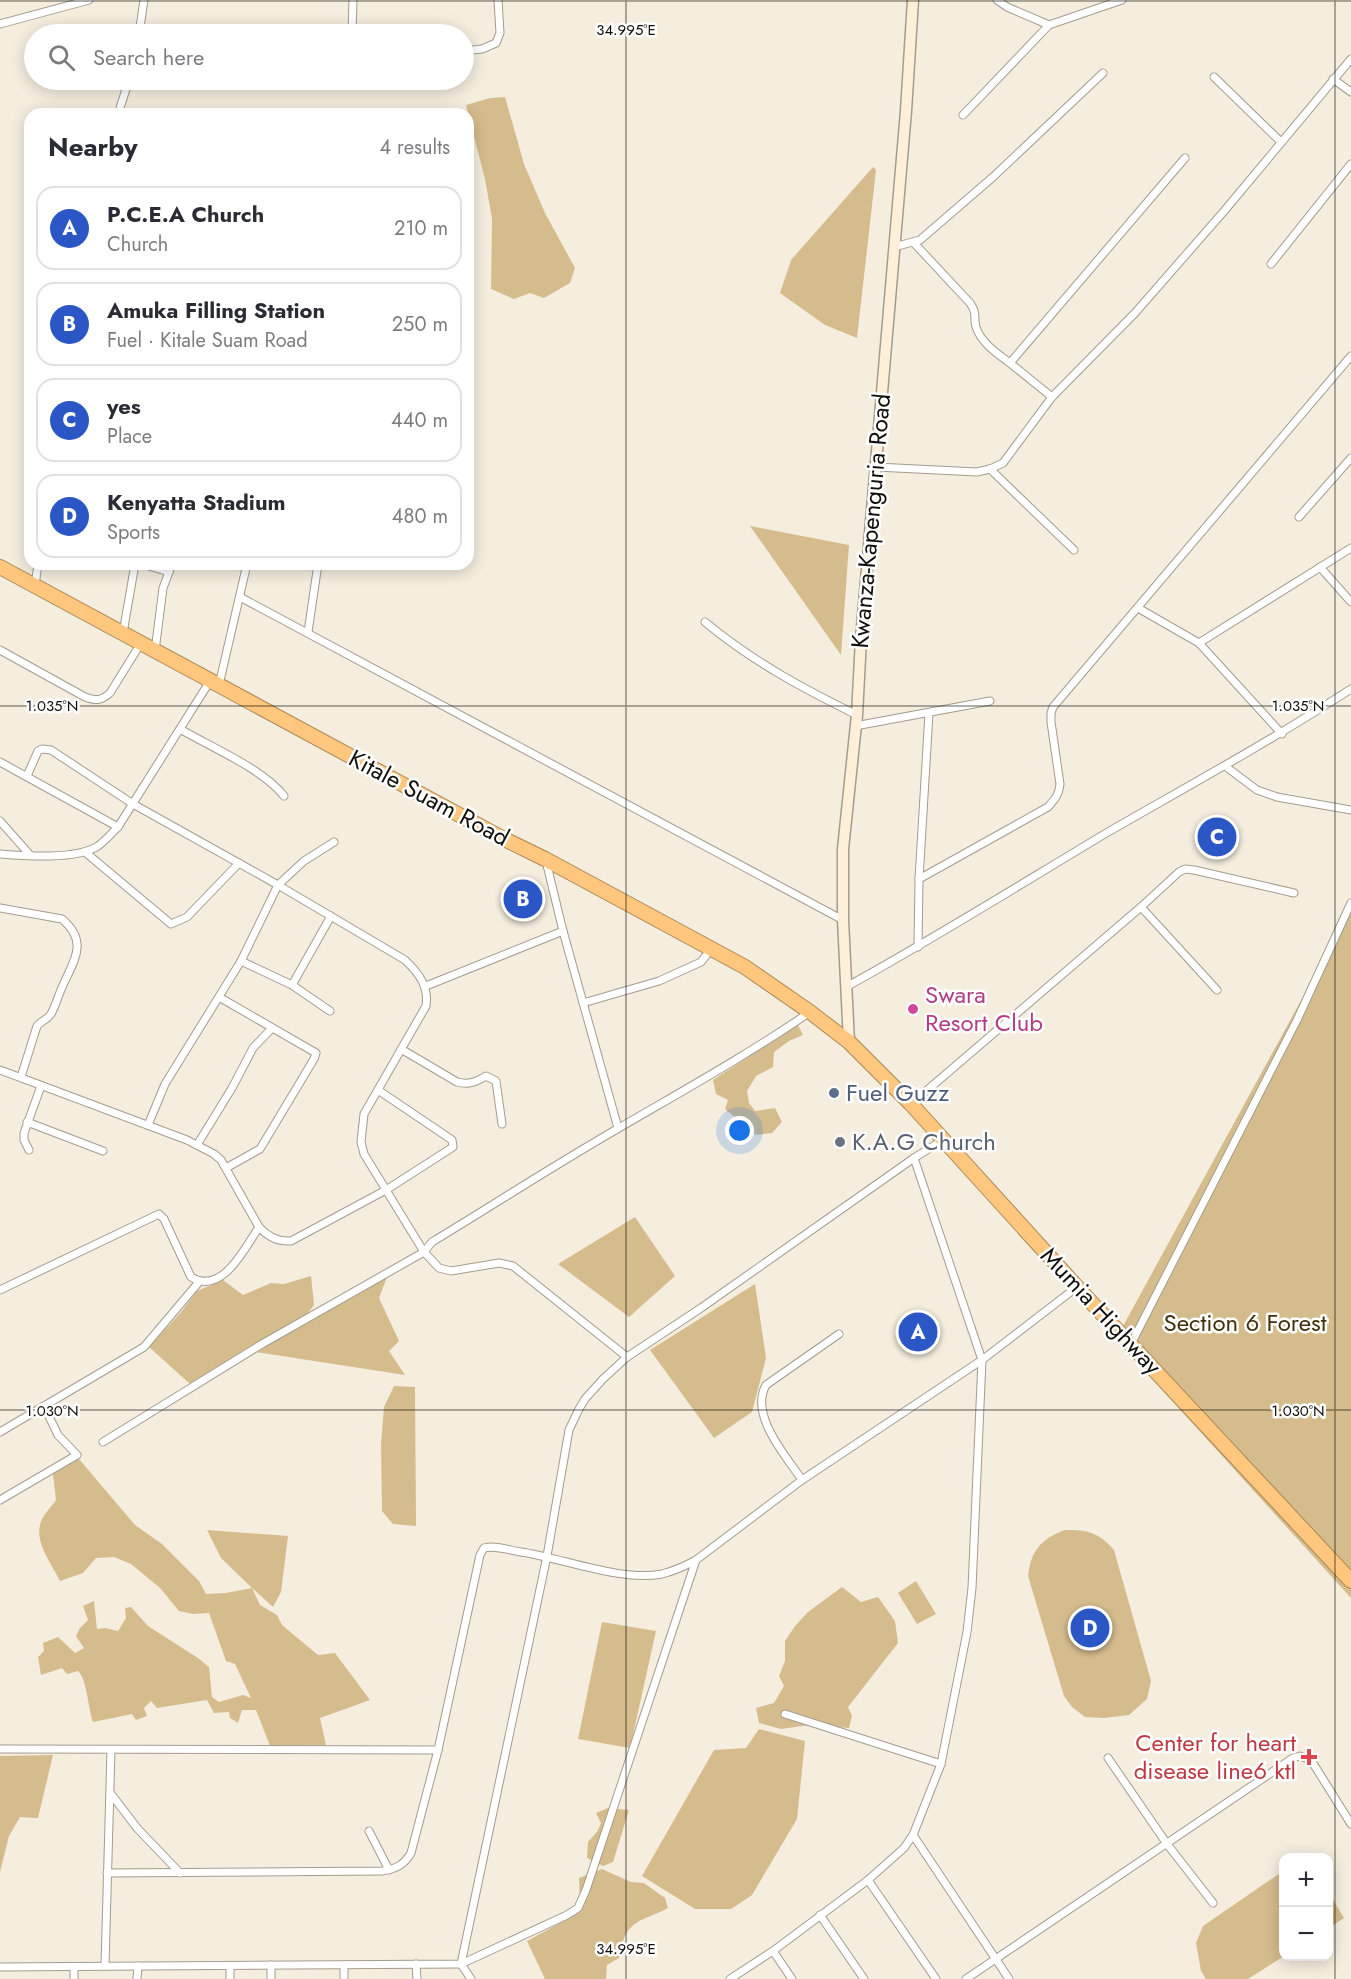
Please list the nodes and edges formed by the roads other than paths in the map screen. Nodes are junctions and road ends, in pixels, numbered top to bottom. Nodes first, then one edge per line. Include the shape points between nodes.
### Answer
1 (88, 0) edge
2 (144, 0) edge
3 (353, 0) edge
4 (498, 0) edge
5 (913, 0) edge
6 (997, 0) edge
7 (1122, 0) edge
8 (0, 24) edge
9 (140, 24) edge
10 (352, 24) edge
11 (1049, 25) junction
12 (474, 50) edge
13 (1351, 59) edge
14 (1103, 73) dead end
15 (1214, 77) dead end
16 (1333, 79) junction
17 (126, 90) edge
18 (1351, 92) edge
19 (120, 108) edge
20 (963, 115) dead end
21 (1281, 142) junction
22 (1185, 158) dead end
23 (1351, 164) edge
24 (914, 243) junction
25 (894, 247) junction
26 (1271, 264) dead end
27 (1351, 356) edge
28 (1010, 363) junction
29 (1052, 398) junction
30 (1351, 458) edge
31 (876, 467) junction
32 (990, 470) junction
33 (1299, 517) dead end
34 (1351, 548) edge
35 (1074, 550) dead end
36 (0, 567) edge
37 (1320, 567) junction
38 (37, 570) edge
39 (134, 570) edge
40 (162, 570) edge
41 (246, 570) edge
42 (317, 570) edge
43 (169, 572) joint
44 (35, 587) junction
45 (240, 597) junction
46 (1351, 602) edge
47 (1138, 608) junction
48 (705, 622) dead end
49 (308, 632) junction
50 (123, 633) junction
51 (141, 643) junction
52 (1199, 643) junction
53 (0, 650) edge
54 (155, 651) junction
55 (215, 683) junction
56 (1351, 690) edge
57 (990, 701) dead end
58 (929, 713) junction
59 (856, 721) junction
60 (180, 729) junction
61 (1282, 734) junction
62 (0, 762) edge
63 (1225, 766) junction
64 (27, 776) junction
65 (284, 796) dead end
66 (133, 804) junction
67 (1351, 810) edge
68 (0, 821) edge
69 (118, 827) junction
70 (334, 842) dead end
71 (85, 852) junction
72 (0, 855) edge
73 (30, 855) junction
74 (545, 859) junction
75 (239, 863) junction
76 (919, 879) junction
77 (278, 885) junction
78 (1294, 893) dead end
79 (1351, 903) edge
80 (1141, 907) junction
81 (0, 908) edge
82 (331, 916) junction
83 (843, 920) junction
84 (563, 931) junction
85 (918, 947) junction
86 (711, 949) junction
87 (241, 961) junction
88 (292, 985) junction
89 (426, 986) junction
90 (846, 987) junction
91 (1217, 990) dead end
92 (219, 997) junction
93 (583, 1003) junction
94 (330, 1011) dead end
95 (810, 1012) junction
96 (272, 1028) junction
97 (849, 1042) junction
98 (401, 1049) junction
99 (0, 1070) edge
100 (21, 1077) junction
101 (41, 1086) junction
102 (378, 1090) junction
103 (911, 1104) junction
104 (27, 1122) junction
105 (502, 1124) dead end
106 (148, 1125) junction
107 (618, 1128) junction
108 (943, 1140) junction
109 (197, 1145) junction
110 (29, 1150) dead end
111 (103, 1151) dead end
112 (914, 1158) junction
113 (225, 1168) junction
114 (386, 1190) junction
115 (259, 1227) junction
116 (424, 1252) junction
117 (199, 1282) junction
118 (1077, 1287) junction
119 (0, 1290) edge
120 (839, 1334) dead end
121 (1131, 1344) junction
122 (627, 1357) junction
123 (982, 1360) junction
124 (44, 1406) junction
125 (0, 1432) edge
126 (103, 1442) dead end
127 (802, 1480) junction
128 (0, 1500) edge
129 (547, 1556) junction
130 (696, 1560) junction
131 (1351, 1581) edge
132 (785, 1714) dead end
133 (0, 1749) edge
134 (111, 1750) junction
135 (438, 1750) junction
136 (1108, 1758) dead end
137 (941, 1764) junction
138 (111, 1794) junction
139 (1351, 1824) edge
140 (369, 1832) dead end
141 (913, 1835) junction
142 (1167, 1844) junction
143 (389, 1870) junction
144 (107, 1873) junction
145 (180, 1873) junction
146 (868, 1880) junction
147 (1212, 1903) dead end
148 (820, 1916) junction
149 (773, 1951) junction
150 (996, 1959) junction
151 (416, 1964) junction
152 (461, 1964) junction
153 (271, 1965) junction
154 (344, 1965) junction
155 (105, 1966) junction
156 (138, 1966) junction
157 (230, 1966) junction
158 (0, 1967) edge
159 (74, 1967) junction
160 (74, 1979) edge
161 (137, 1979) edge
162 (230, 1979) edge
163 (271, 1979) edge
164 (344, 1979) edge
165 (417, 1979) edge
166 (471, 1979) edge
167 (729, 1979) edge
168 (792, 1979) edge
169 (864, 1979) edge
170 (936, 1979) edge
171 (966, 1979) edge
172 (1010, 1979) edge

1 - 8 street
2 - 9 street
3 - 10 street
4 - 12 street via 500,33 496,43
5 - 25 street, Kwanza-Kapenguria Road
6 - 11 street
7 - 11 street
11 - 20 street
13 - 16 street
14 - 24 street via 993,177
15 - 21 street
16 - 18 street
16 - 21 street
17 - 19 street
21 - 29 street via 1135,313
22 - 28 street
23 - 26 street
24 - 25 street
24 - 28 street via 970,303 980,334 992,350
25 - 31 street, Kwanza-Kapenguria Road
27 - 47 street
28 - 29 street
29 - 32 street via 1003,463
30 - 33 street
31 - 32 street
31 - 59 street, Kwanza-Kapenguria Road
32 - 35 street
34 - 37 street
36 - 44 highway, Kitale Suam Road
37 - 46 street
37 - 52 street
38 - 44 street
39 - 50 street
40 - 43 street
41 - 45 street
42 - 49 street
43 - 54 street via 163,588
44 - 50 highway, Kitale Suam Road
45 - 49 street
45 - 55 street
47 - 52 street
47 - 76 street via 1053,707 1060,784 1055,799 1048,807
48 - 59 street via 769,669
49 - 83 street
50 - 51 highway, Kitale Suam Road
51 - 53 street via 110,693 95,701
51 - 54 highway, Kitale Suam Road
52 - 61 street
54 - 55 highway, Kitale Suam Road
55 - 60 street
55 - 74 highway, Kitale Suam Road
56 - 61 street
57 - 58 street
58 - 59 street
58 - 76 street
59 - 83 street, Kwanza-Kapenguria Road via 843,849
60 - 65 street via 254,771
60 - 66 street
61 - 63 street
62 - 64 street
63 - 67 street via 1257,790 1277,797
63 - 85 street
64 - 66 street via 38,751 51,750
64 - 69 street
66 - 69 street
66 - 75 street
68 - 73 street
69 - 71 street via 97,847
70 - 77 street via 304,861
71 - 73 street
71 - 75 street via 171,924 187,917
72 - 73 street
74 - 84 street
74 - 86 highway, Kitale Suam Road
75 - 77 street
76 - 85 street
77 - 82 street
77 - 87 street
78 - 80 street via 1185,869 1171,877
79 - 121 street via 1297,1020
80 - 91 street
80 - 103 street
81 - 100 street via 63,919 74,932 78,948 50,1017 37,1026
82 - 88 street
82 - 89 street via 405,960
83 - 90 street, Kwanza-Kapenguria Road
84 - 89 street
84 - 93 street
85 - 90 street
86 - 93 street via 701,962 659,981
86 - 95 highway, Kitale Suam Road via 745,967
87 - 88 street
87 - 92 street
88 - 94 street
89 - 98 street via 426,1006
90 - 97 street, Kwanza-Kapenguria Road
92 - 96 street
92 - 106 street via 165,1084
93 - 107 street
95 - 97 highway, Kitale Suam Road
95 - 107 street via 712,1075
96 - 109 street via 253,1048
96 - 113 street via 316,1053 314,1059 260,1149
97 - 103 highway, Mumia Highway
98 - 102 street
98 - 105 street via 457,1082 475,1083 486,1076 496,1081
99 - 100 street
100 - 101 street
101 - 104 street
101 - 106 street
102 - 114 street via 364,1114 361,1143
102 - 114 street via 453,1144 450,1150
103 - 108 highway, Mumia Highway
104 - 110 street via 24,1140
104 - 111 street
106 - 109 street
107 - 116 street via 432,1242
108 - 112 street
108 - 118 highway, Mumia Highway
109 - 113 street via 214,1154
112 - 122 street
112 - 123 street
113 - 115 street
114 - 115 street via 291,1241 277,1240
114 - 116 street
115 - 117 street via 228,1271 216,1279
116 - 122 street via 439,1268 451,1271 499,1263 513,1266
116 - 126 street via 262,1344
117 - 119 street via 191,1277 159,1214
117 - 124 street via 144,1347
118 - 121 highway, Mumia Highway
118 - 123 street
120 - 127 street via 766,1385 762,1393 761,1404 772,1435
121 - 131 highway, Mumia Highway
122 - 129 street via 585,1399 569,1430
123 - 127 street
123 - 137 street via 972,1588
124 - 125 street
124 - 128 street via 58,1435 77,1455
127 - 130 street
129 - 130 street via 632,1575 659,1575
129 - 135 street via 487,1547 482,1551
129 - 152 street
130 - 152 street via 578,1908
132 - 137 street
133 - 134 street
134 - 135 street
134 - 138 street
135 - 143 street via 411,1853 400,1866
136 - 142 street
137 - 141 street
138 - 144 street
138 - 145 street
139 - 142 street via 1311,1760 1300,1756
140 - 143 street
141 - 146 street
141 - 150 street
142 - 147 street
142 - 150 street
143 - 145 street
144 - 145 street
144 - 155 street
146 - 148 street
146 - 170 street
148 - 149 street
148 - 169 street
149 - 167 street
149 - 168 street
150 - 171 street
150 - 172 street
151 - 152 street
151 - 154 street
151 - 165 street
152 - 166 street
153 - 154 street
153 - 157 street
153 - 163 street
154 - 164 street
155 - 156 street
155 - 159 street
156 - 157 street
156 - 161 street
157 - 162 street
158 - 159 street
159 - 160 street

